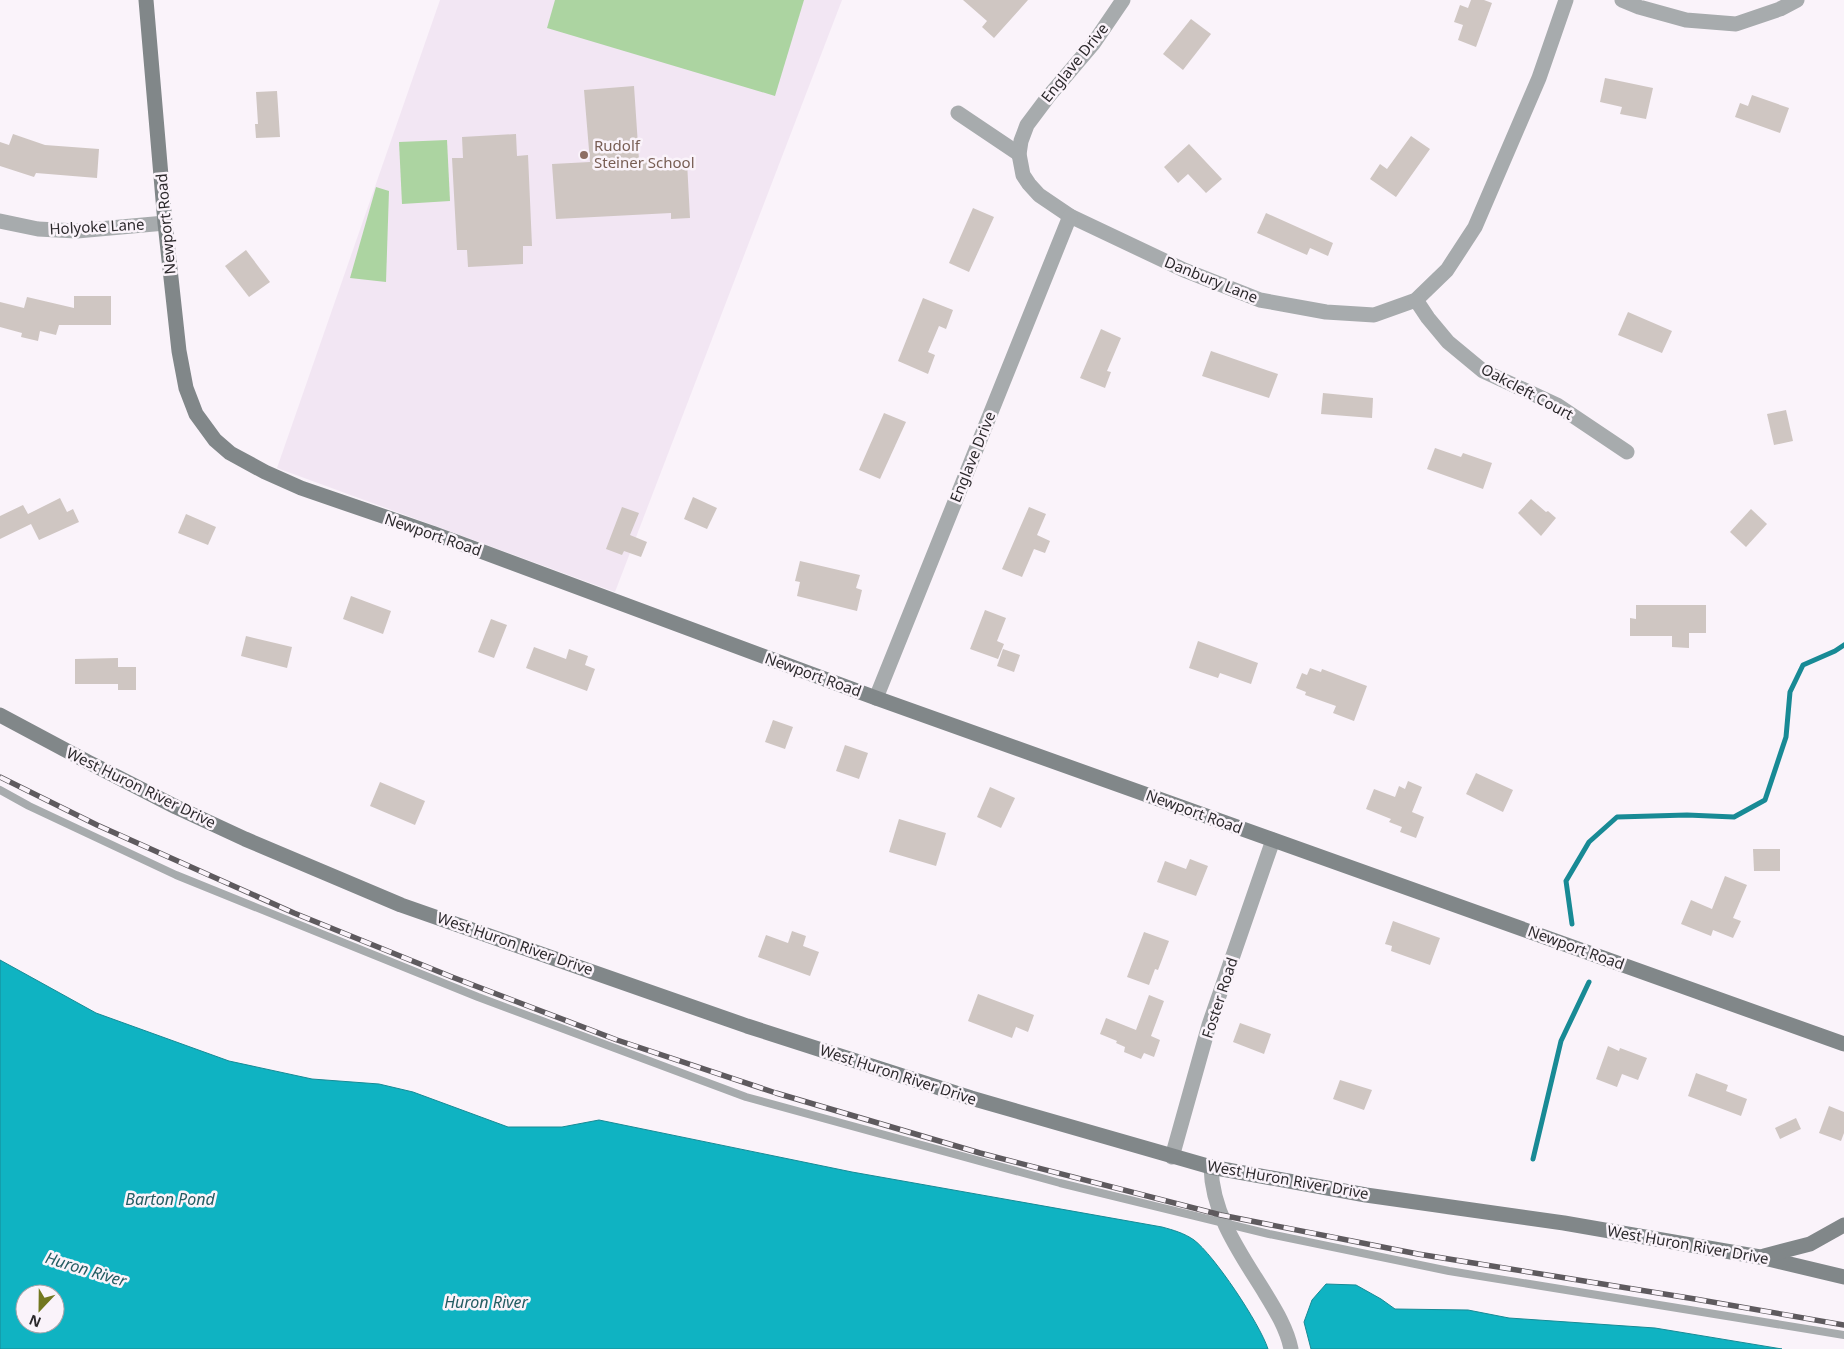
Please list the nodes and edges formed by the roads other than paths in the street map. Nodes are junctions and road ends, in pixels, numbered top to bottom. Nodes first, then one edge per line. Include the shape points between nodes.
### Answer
1 (146, 0) edge
2 (1123, 0) edge
3 (1566, 0) edge
4 (1622, 0) edge
5 (1797, 0) edge
6 (958, 113) dead end
7 (1018, 154) junction
8 (1070, 216) junction
9 (0, 221) edge
10 (165, 223) junction
11 (1416, 300) junction
12 (1627, 452) dead end
13 (876, 698) junction
14 (0, 715) edge
15 (0, 790) edge
16 (1273, 840) junction
17 (1844, 1044) edge
18 (1172, 1157) junction
19 (1211, 1167) junction
20 (1225, 1224) junction
21 (1844, 1225) edge
22 (1760, 1257) junction
23 (1844, 1277) edge
24 (1844, 1335) edge
25 (1291, 1349) edge

1 - 10 street, Newport Road
2 - 7 street, Englave Drive via 1093,44 1034,114
3 - 11 street, Danbury Lane via 1539,78 1475,227 1448,270
4 - 5 street via 1686,20 1736,24
6 - 7 street
7 - 8 street, Danbury Lane via 1029,184 1039,195
8 - 11 street, Danbury Lane via 1184,270 1260,300 1326,312 1374,314
8 - 13 street, Englave Drive
9 - 10 street, Holyoke Lane via 38,229 77,231
10 - 13 street, Newport Road via 186,388 196,414 215,440 230,453 301,488
11 - 12 street, Oakcleft Court via 1448,342 1483,371 1557,405
13 - 16 street, Newport Road
14 - 18 street, West Huron River Drive via 176,807 401,905 747,1026 971,1098
15 - 20 lane via 176,875 478,998 746,1097 1060,1183
16 - 17 street, Newport Road
16 - 18 street, Foster Road via 1209,1026
18 - 19 street, West Huron River Drive
19 - 20 street via 1214,1191
19 - 22 street, West Huron River Drive via 1366,1195 1564,1223
20 - 24 lane via 1449,1271
20 - 25 street via 1272,1305 1289,1338
21 - 22 street via 1810,1244
22 - 23 street, West Huron River Drive

